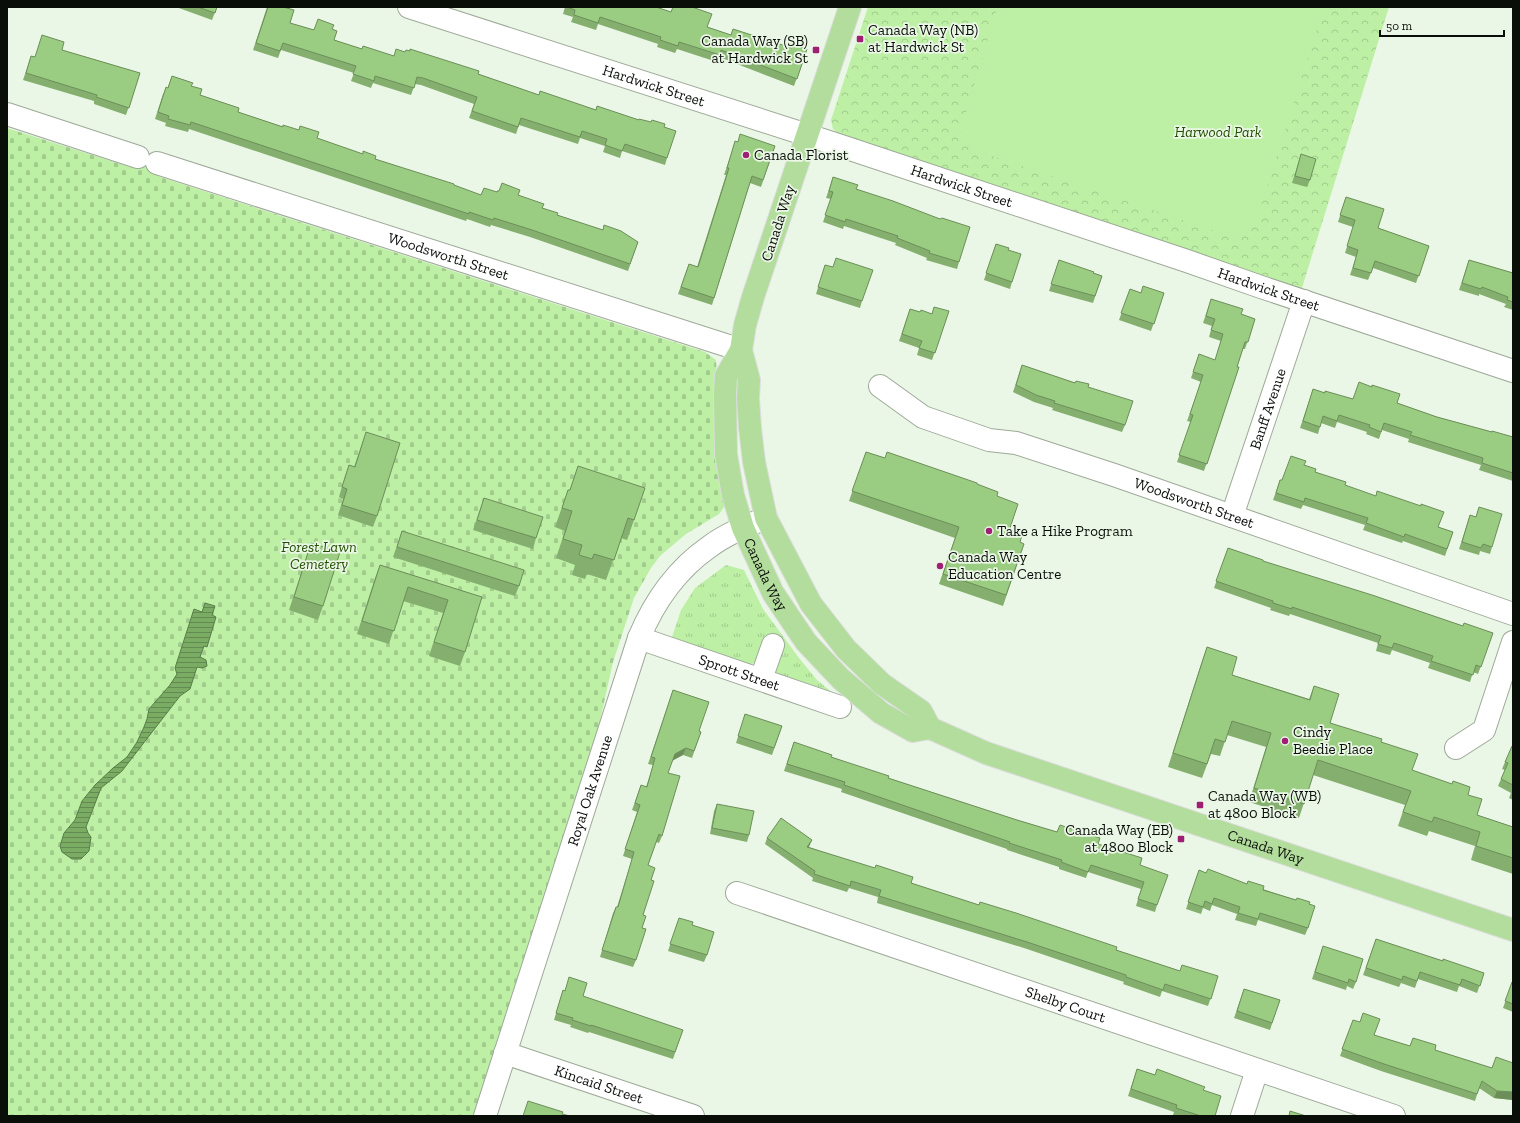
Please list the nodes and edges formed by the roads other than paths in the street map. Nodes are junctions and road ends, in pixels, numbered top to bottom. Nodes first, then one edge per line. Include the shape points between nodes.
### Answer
1 (409, 7) edge
2 (850, 7) edge
3 (7, 114) edge
4 (808, 135) junction
5 (1304, 301) junction
6 (741, 350) junction
7 (1513, 371) edge
8 (880, 386) dead end
9 (1232, 516) junction
10 (766, 518) junction
11 (743, 528) junction
12 (1513, 614) edge
13 (639, 638) junction
14 (1513, 642) edge
15 (773, 645) dead end
16 (761, 679) junction
17 (840, 707) dead end
18 (930, 728) junction
19 (1456, 748) dead end
20 (737, 893) dead end
21 (1513, 930) edge
22 (505, 1053) junction
23 (1257, 1070) junction
24 (485, 1116) edge
25 (693, 1116) edge
26 (1242, 1116) edge
27 (1394, 1116) edge

1 - 4 street, Hardwick Street
2 - 4 main road, Canada Way
3 - 6 street, Woodsworth Street
4 - 5 street, Hardwick Street
4 - 6 main road, Canada Way via 753,297
5 - 7 street, Hardwick Street
5 - 9 street, Banff Avenue
6 - 10 main road, Canada Way via 749,380 748,398 754,462
6 - 11 main road, Canada Way via 726,376 724,425 733,495
8 - 9 street, Woodsworth Street via 923,417 989,440 1016,443
9 - 12 street, Woodsworth Street
10 - 11 street, Royal Oak Avenue
10 - 18 main road, Canada Way via 812,604 828,628 882,684 921,711
11 - 13 street, Royal Oak Avenue via 709,547 667,585
11 - 18 main road, Canada Way via 773,593 806,642 842,679 881,713 913,731
13 - 16 street, Sprott Street
13 - 22 street, Royal Oak Avenue
14 - 19 street via 1484,730
15 - 16 street
16 - 17 street, Sprott Street
18 - 21 main road, Canada Way via 986,753
20 - 23 street, Shelby Court
22 - 24 street, Royal Oak Avenue
22 - 25 street, Kincaid Street
23 - 26 street
23 - 27 street, Shelby Court

